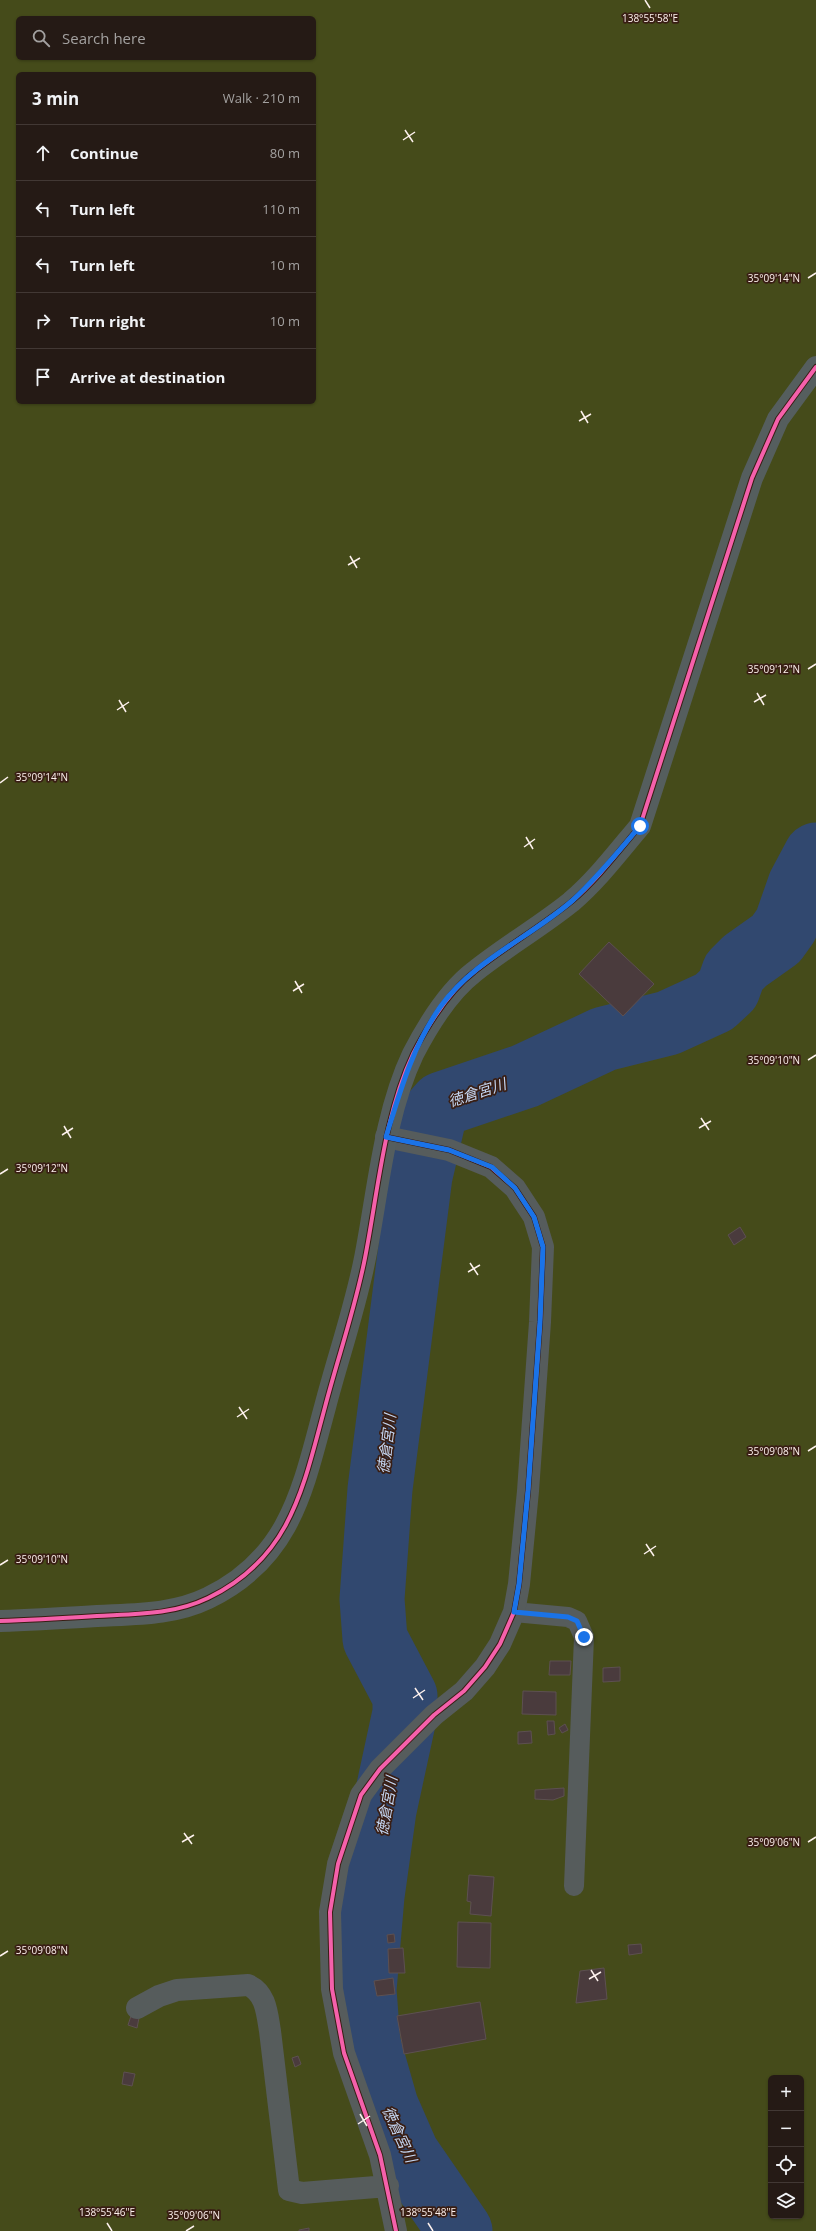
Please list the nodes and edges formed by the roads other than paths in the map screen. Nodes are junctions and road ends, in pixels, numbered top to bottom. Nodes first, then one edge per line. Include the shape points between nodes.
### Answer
1 (816, 368) edge
2 (386, 1137) junction
3 (514, 1612) junction
4 (0, 1621) edge
5 (574, 1886) dead end
6 (137, 2008) dead end
7 (388, 2186) junction
8 (396, 2231) edge

1 - 2 street via 778,420 752,478 640,826 573,900 472,973 441,1006 413,1055
2 - 3 street via 449,1150 492,1167 515,1188 534,1217 543,1247 528,1491
2 - 4 street via 354,1307 304,1483 293,1512 274,1548 245,1576 207,1598 164,1613
3 - 5 lane via 568,1617 577,1621 584,1637
3 - 7 street via 500,1644 485,1667 464,1691 434,1715 380,1769 361,1795 338,1864 330,1912 332,1989 344,2053 380,2155
6 - 7 street via 177,1990 248,1985 255,1988 266,2009 270,2031 289,2190 302,2193
7 - 8 street

